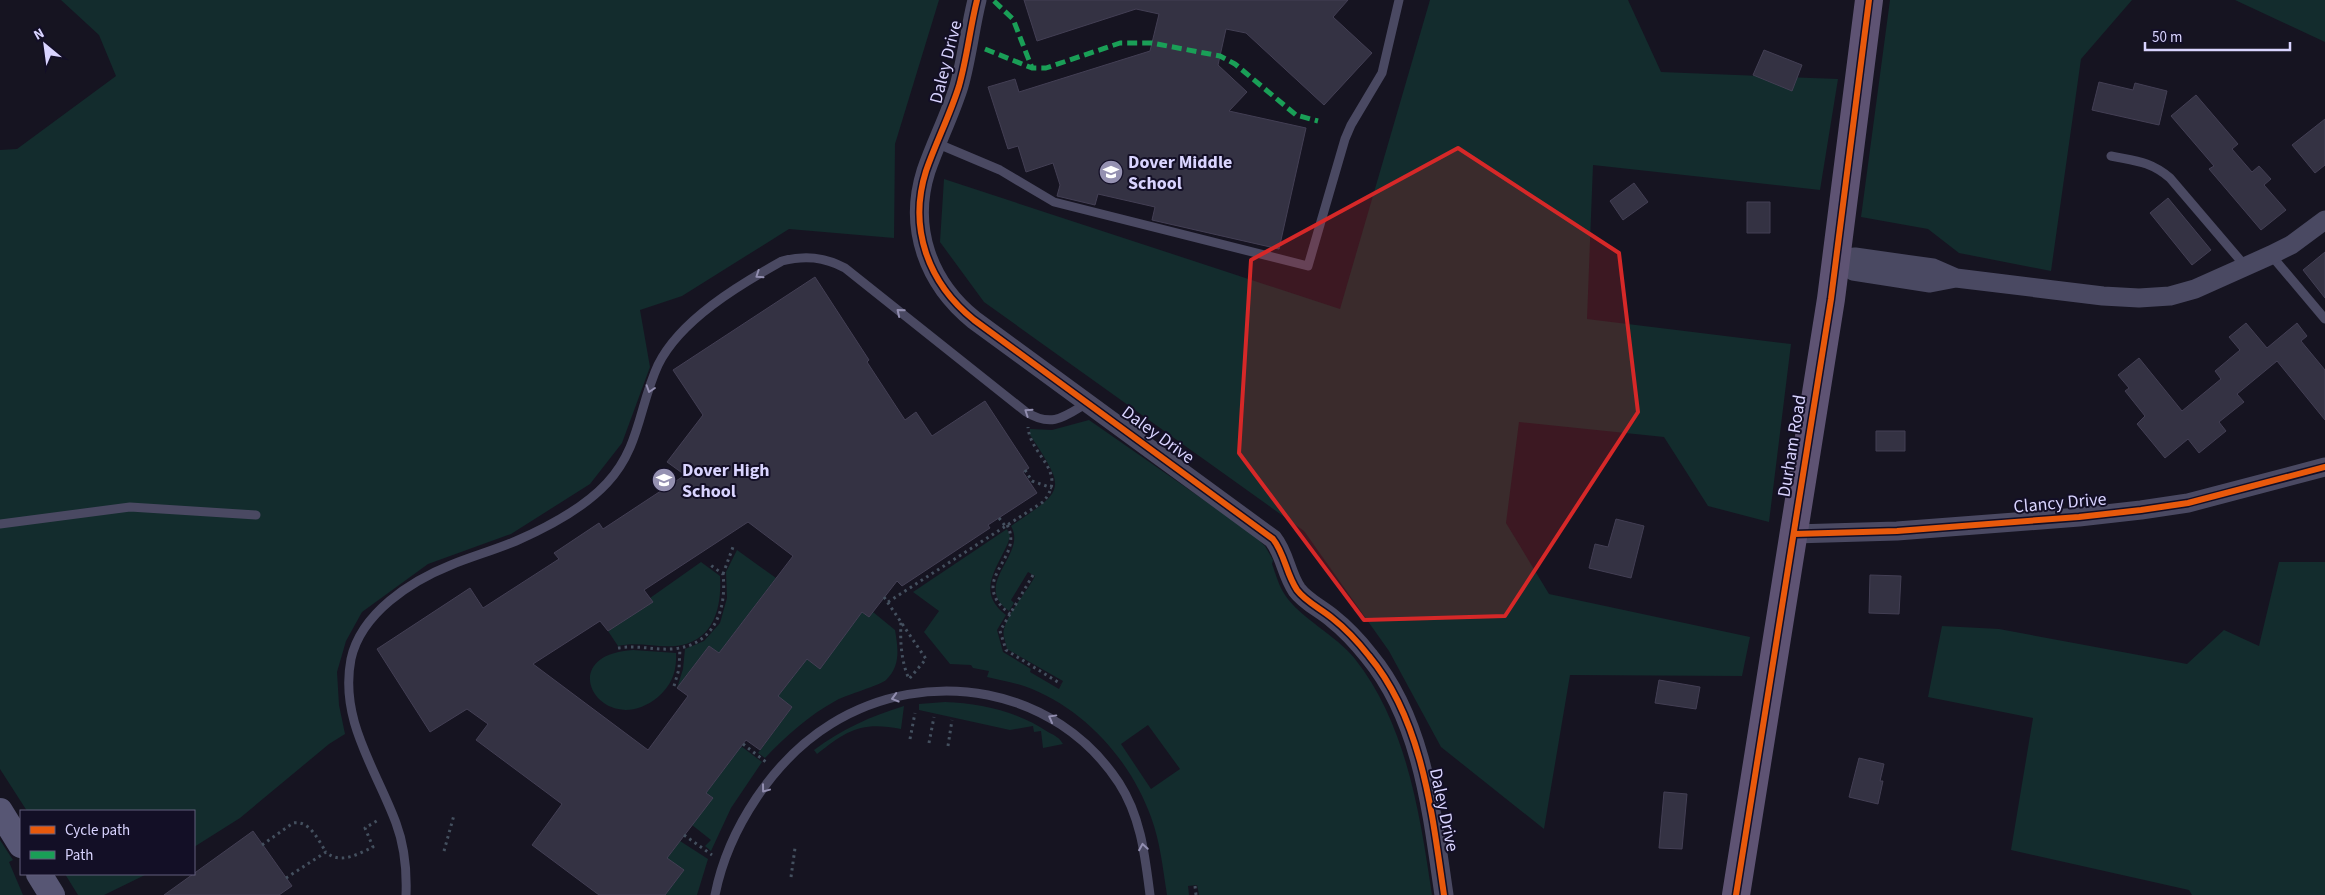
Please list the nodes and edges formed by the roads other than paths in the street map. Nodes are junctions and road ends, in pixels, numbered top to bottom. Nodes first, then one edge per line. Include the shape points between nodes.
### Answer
1 (977, 0) edge
2 (1400, 0) edge
3 (1869, 0) edge
4 (936, 143) junction
5 (2111, 156) dead end
6 (2325, 220) edge
7 (2271, 256) junction
8 (1837, 259) junction
9 (2246, 267) junction
10 (2325, 319) edge
11 (1087, 403) junction
12 (2325, 467) edge
13 (256, 515) dead end
14 (0, 524) edge
15 (1794, 534) junction
16 (0, 811) edge
17 (20, 843) edge
18 (40, 875) edge
19 (52, 895) edge
20 (406, 895) edge
21 (715, 895) edge
22 (1150, 895) edge
23 (1444, 895) edge
24 (1736, 895) edge

1 - 4 street, Daley Drive via 959,84
2 - 4 lane via 1382,73 1345,139 1308,266 1054,202 1000,170
3 - 8 main road, Durham Road
4 - 11 street, Daley Drive via 926,172 919,210 924,248 938,281 960,309
5 - 9 lane via 2148,163 2170,178
6 - 7 street
7 - 9 street
7 - 10 lane
8 - 9 street via 1855,257 1932,268 1956,278 2140,298 2170,296
8 - 15 main road, Durham Road
11 -> 20 lane via 1063,418 1041,421 845,268 823,259 809,257 782,261 692,320 658,365 634,442 618,470 595,495 568,514 516,541 419,580 381,608 363,630 349,673 354,724 401,840 407,867
11 - 23 street, Daley Drive via 1266,532 1279,546 1296,590 1346,631 1372,660 1399,704 1409,728 1427,793
12 - 15 street, Clancy Drive via 2188,503 2141,510 1897,531
13 - 14 lane via 130,507
15 - 24 main road, Durham Road
16 - 17 street
18 - 19 street
22 -> 21 lane via 1143,840 1134,813 1120,784 1078,736 1056,720 1015,701 986,694 940,691 897,697 857,711 831,724 805,743 781,767 740,828 719,877

